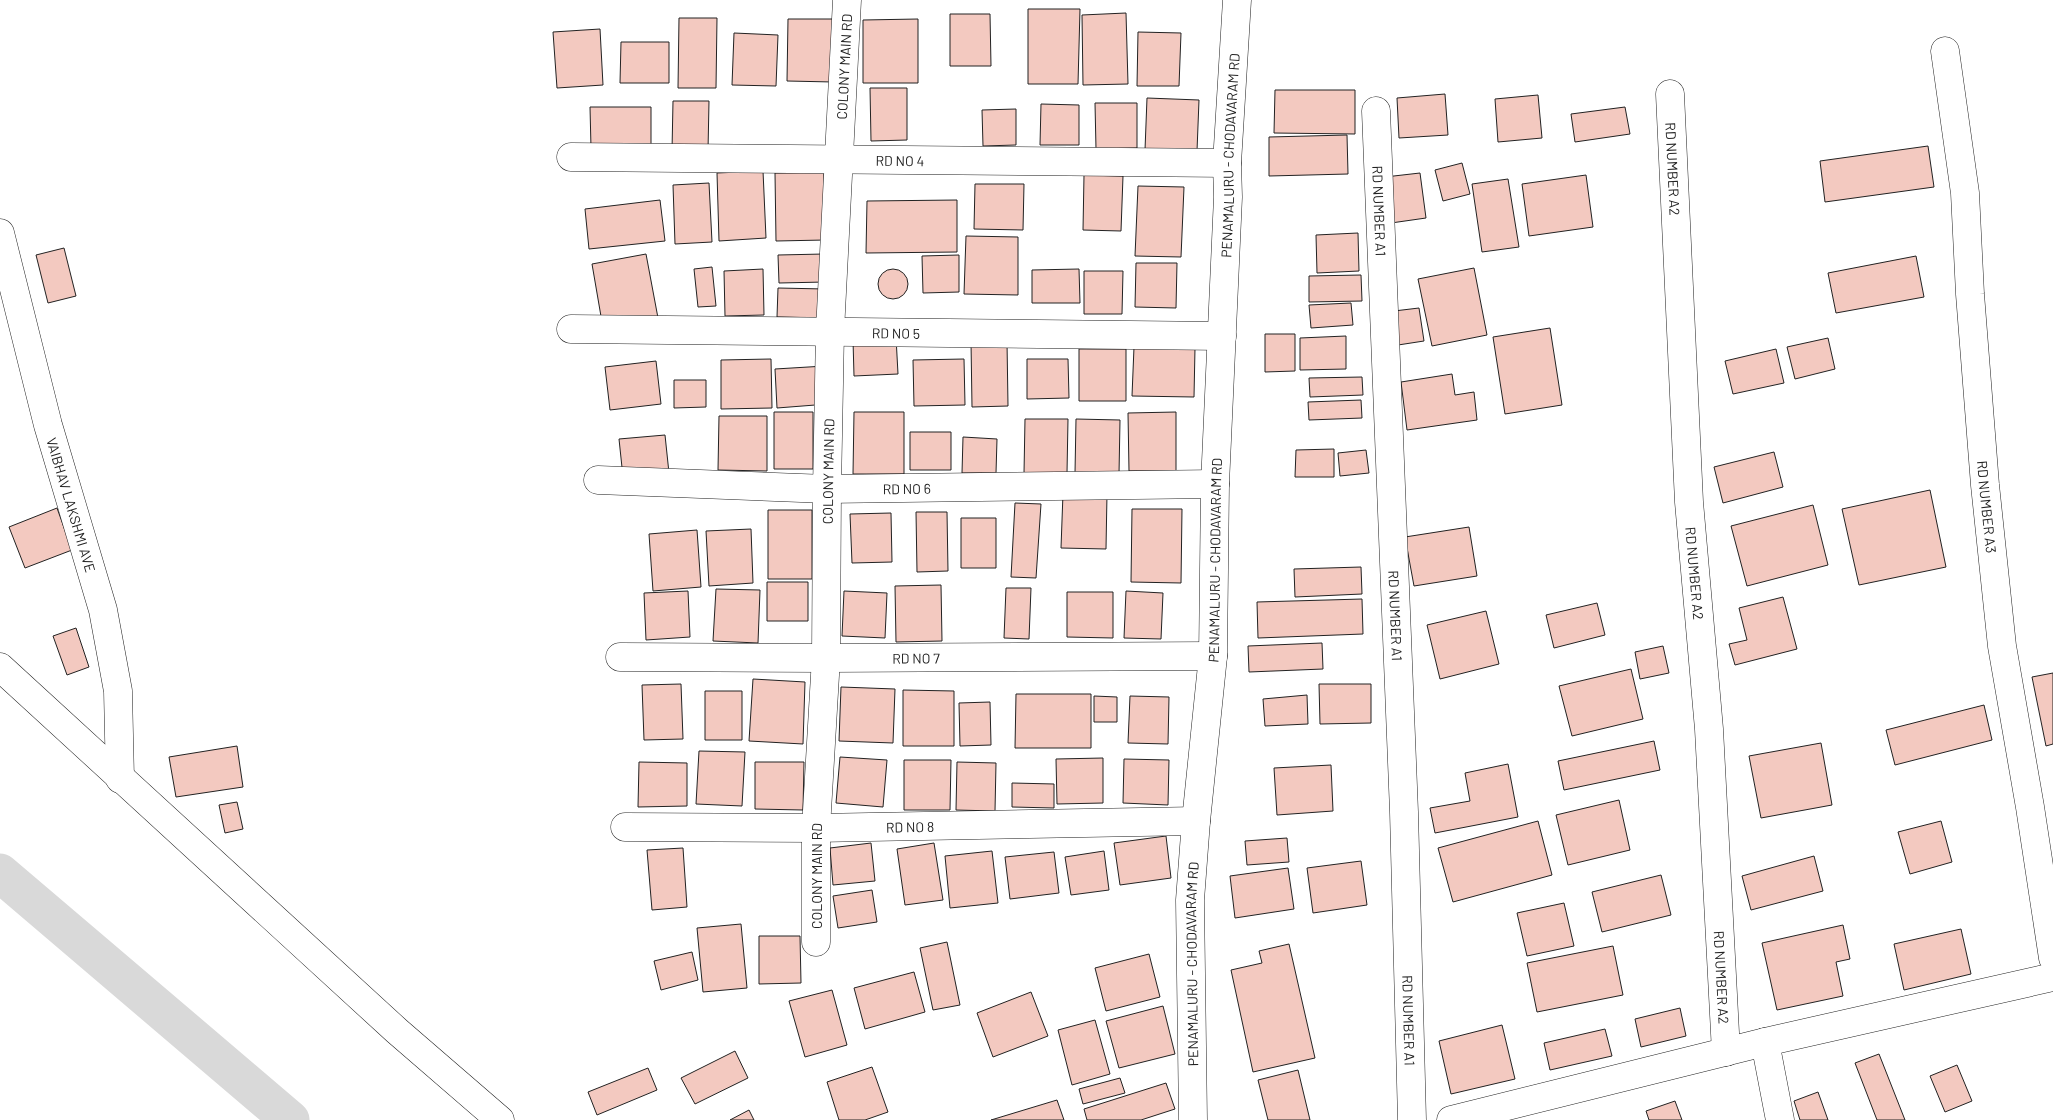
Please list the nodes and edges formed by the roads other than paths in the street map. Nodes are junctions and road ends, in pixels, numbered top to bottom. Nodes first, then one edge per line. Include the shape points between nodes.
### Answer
1 (847, 0) edge
2 (1237, 0) edge
3 (1945, 51) dead end
4 (1670, 94) dead end
5 (1376, 111) dead end
6 (571, 158) dead end
7 (838, 161) junction
8 (1227, 163) junction
9 (0, 234) edge
10 (572, 329) dead end
11 (830, 330) junction
12 (1222, 336) junction
13 (598, 480) dead end
14 (1214, 484) junction
15 (827, 489) junction
16 (1213, 656) junction
17 (620, 657) dead end
18 (826, 658) junction
19 (0, 667) edge
20 (120, 779) junction
21 (1196, 821) junction
22 (625, 827) dead end
23 (816, 828) junction
24 (816, 942) dead end
25 (2053, 958) edge
26 (2053, 977) edge
27 (1765, 1042) junction
28 (1726, 1052) junction
29 (500, 1120) edge
30 (1193, 1120) edge
31 (1412, 1120) edge
32 (1451, 1120) edge
33 (1780, 1120) edge

1 - 7 street, COLONY MAIN RD
2 - 8 street, PENAMALURU - CHODAVARAM RD
3 - 25 street, RD NUMBER A3 via 1965,193 1985,485 2002,646
4 - 28 street, RD NUMBER A2 via 1689,502 1709,729
5 - 31 street, RD NUMBER A1 via 1404,812
6 - 7 street, RD NO 4
7 - 8 street, RD NO 4
7 - 11 street, COLONY MAIN RD
8 - 12 street, PENAMALURU - CHODAVARAM RD
9 - 20 street, VAIBHAV LAKSHMI AVE via 48,425 105,619 118,691
10 - 11 street, RD NO 5
11 - 12 street, RD NO 5
11 - 15 street, COLONY MAIN RD
12 - 14 street, PENAMALURU - CHODAVARAM RD
13 - 15 street, RD NO 6
14 - 15 street, RD NO 6
14 - 16 street, PENAMALURU - CHODAVARAM RD
15 - 18 street, COLONY MAIN RD
16 - 18 street, RD NO 7
16 - 21 street, PENAMALURU - CHODAVARAM RD
17 - 18 street, RD NO 7
18 - 23 street, COLONY MAIN RD
19 - 20 street
20 - 29 street via 397,1031
21 - 23 street, RD NO 8
21 - 30 street, PENAMALURU - CHODAVARAM RD via 1190,900
22 - 23 street, RD NO 8
23 - 24 street, COLONY MAIN RD
26 - 27 street
27 - 28 street
27 - 33 street
28 - 32 street

